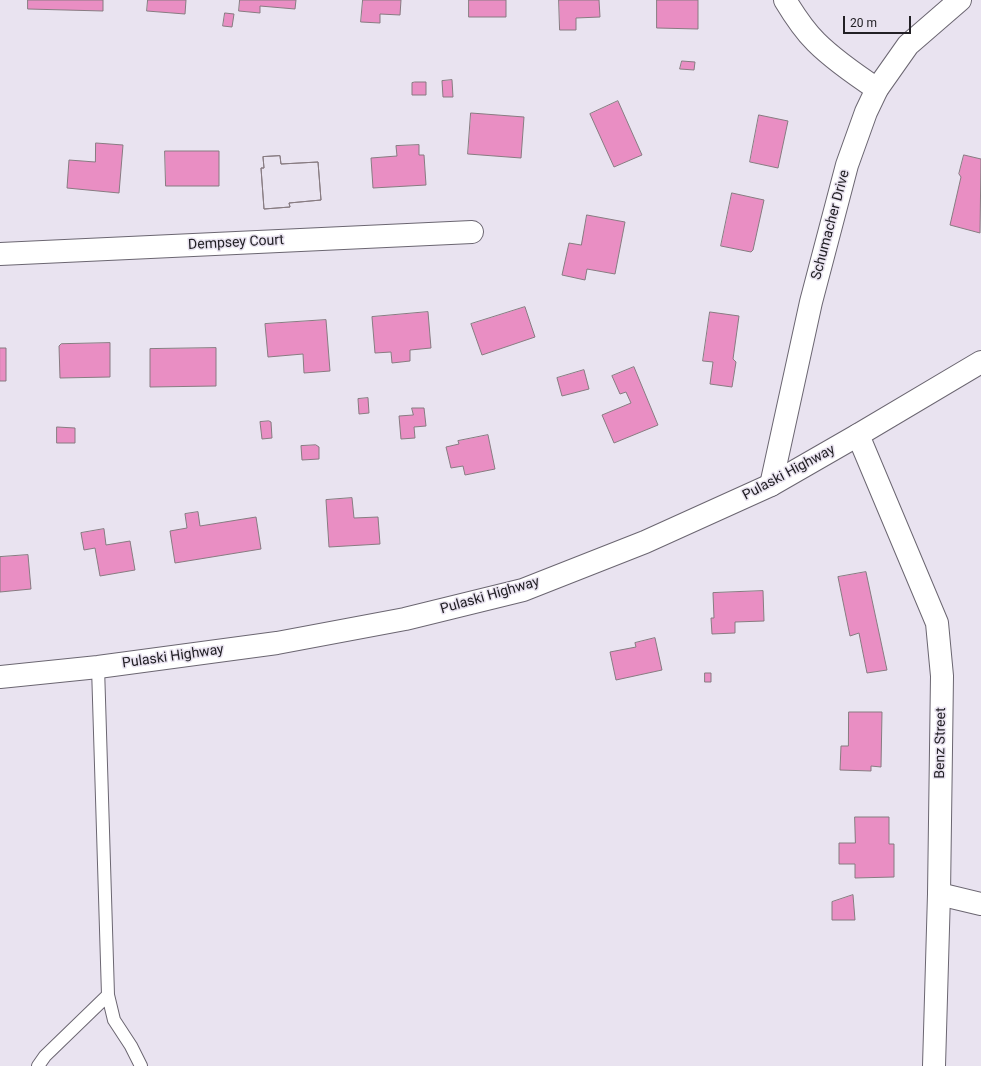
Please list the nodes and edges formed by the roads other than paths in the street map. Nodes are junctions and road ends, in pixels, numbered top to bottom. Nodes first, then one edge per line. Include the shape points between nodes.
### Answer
1 (785, 0) edge
2 (960, 0) edge
3 (877, 90) junction
4 (472, 232) dead end
5 (0, 254) edge
6 (981, 362) edge
7 (858, 435) junction
8 (771, 484) junction
9 (98, 668) junction
10 (0, 677) edge
11 (938, 894) junction
12 (981, 904) edge
13 (108, 994) junction
14 (38, 1066) edge
15 (141, 1066) edge
16 (934, 1066) edge

1 - 3 street via 816,42
2 - 3 street, Schumacher Drive via 908,45
3 - 8 street, Schumacher Drive via 866,112 847,165 811,302
4 - 5 street, Dempsey Court
6 - 7 street, Pulaski Highway
7 - 8 street, Pulaski Highway
7 - 11 street, Benz Street via 937,623 942,676
8 - 9 street, Pulaski Highway via 645,542 523,590 405,619 276,643
9 - 10 street, Pulaski Highway
9 - 13 lane
11 - 12 street
11 - 16 street, Benz Street
13 - 14 lane
13 - 15 lane via 114,1020

